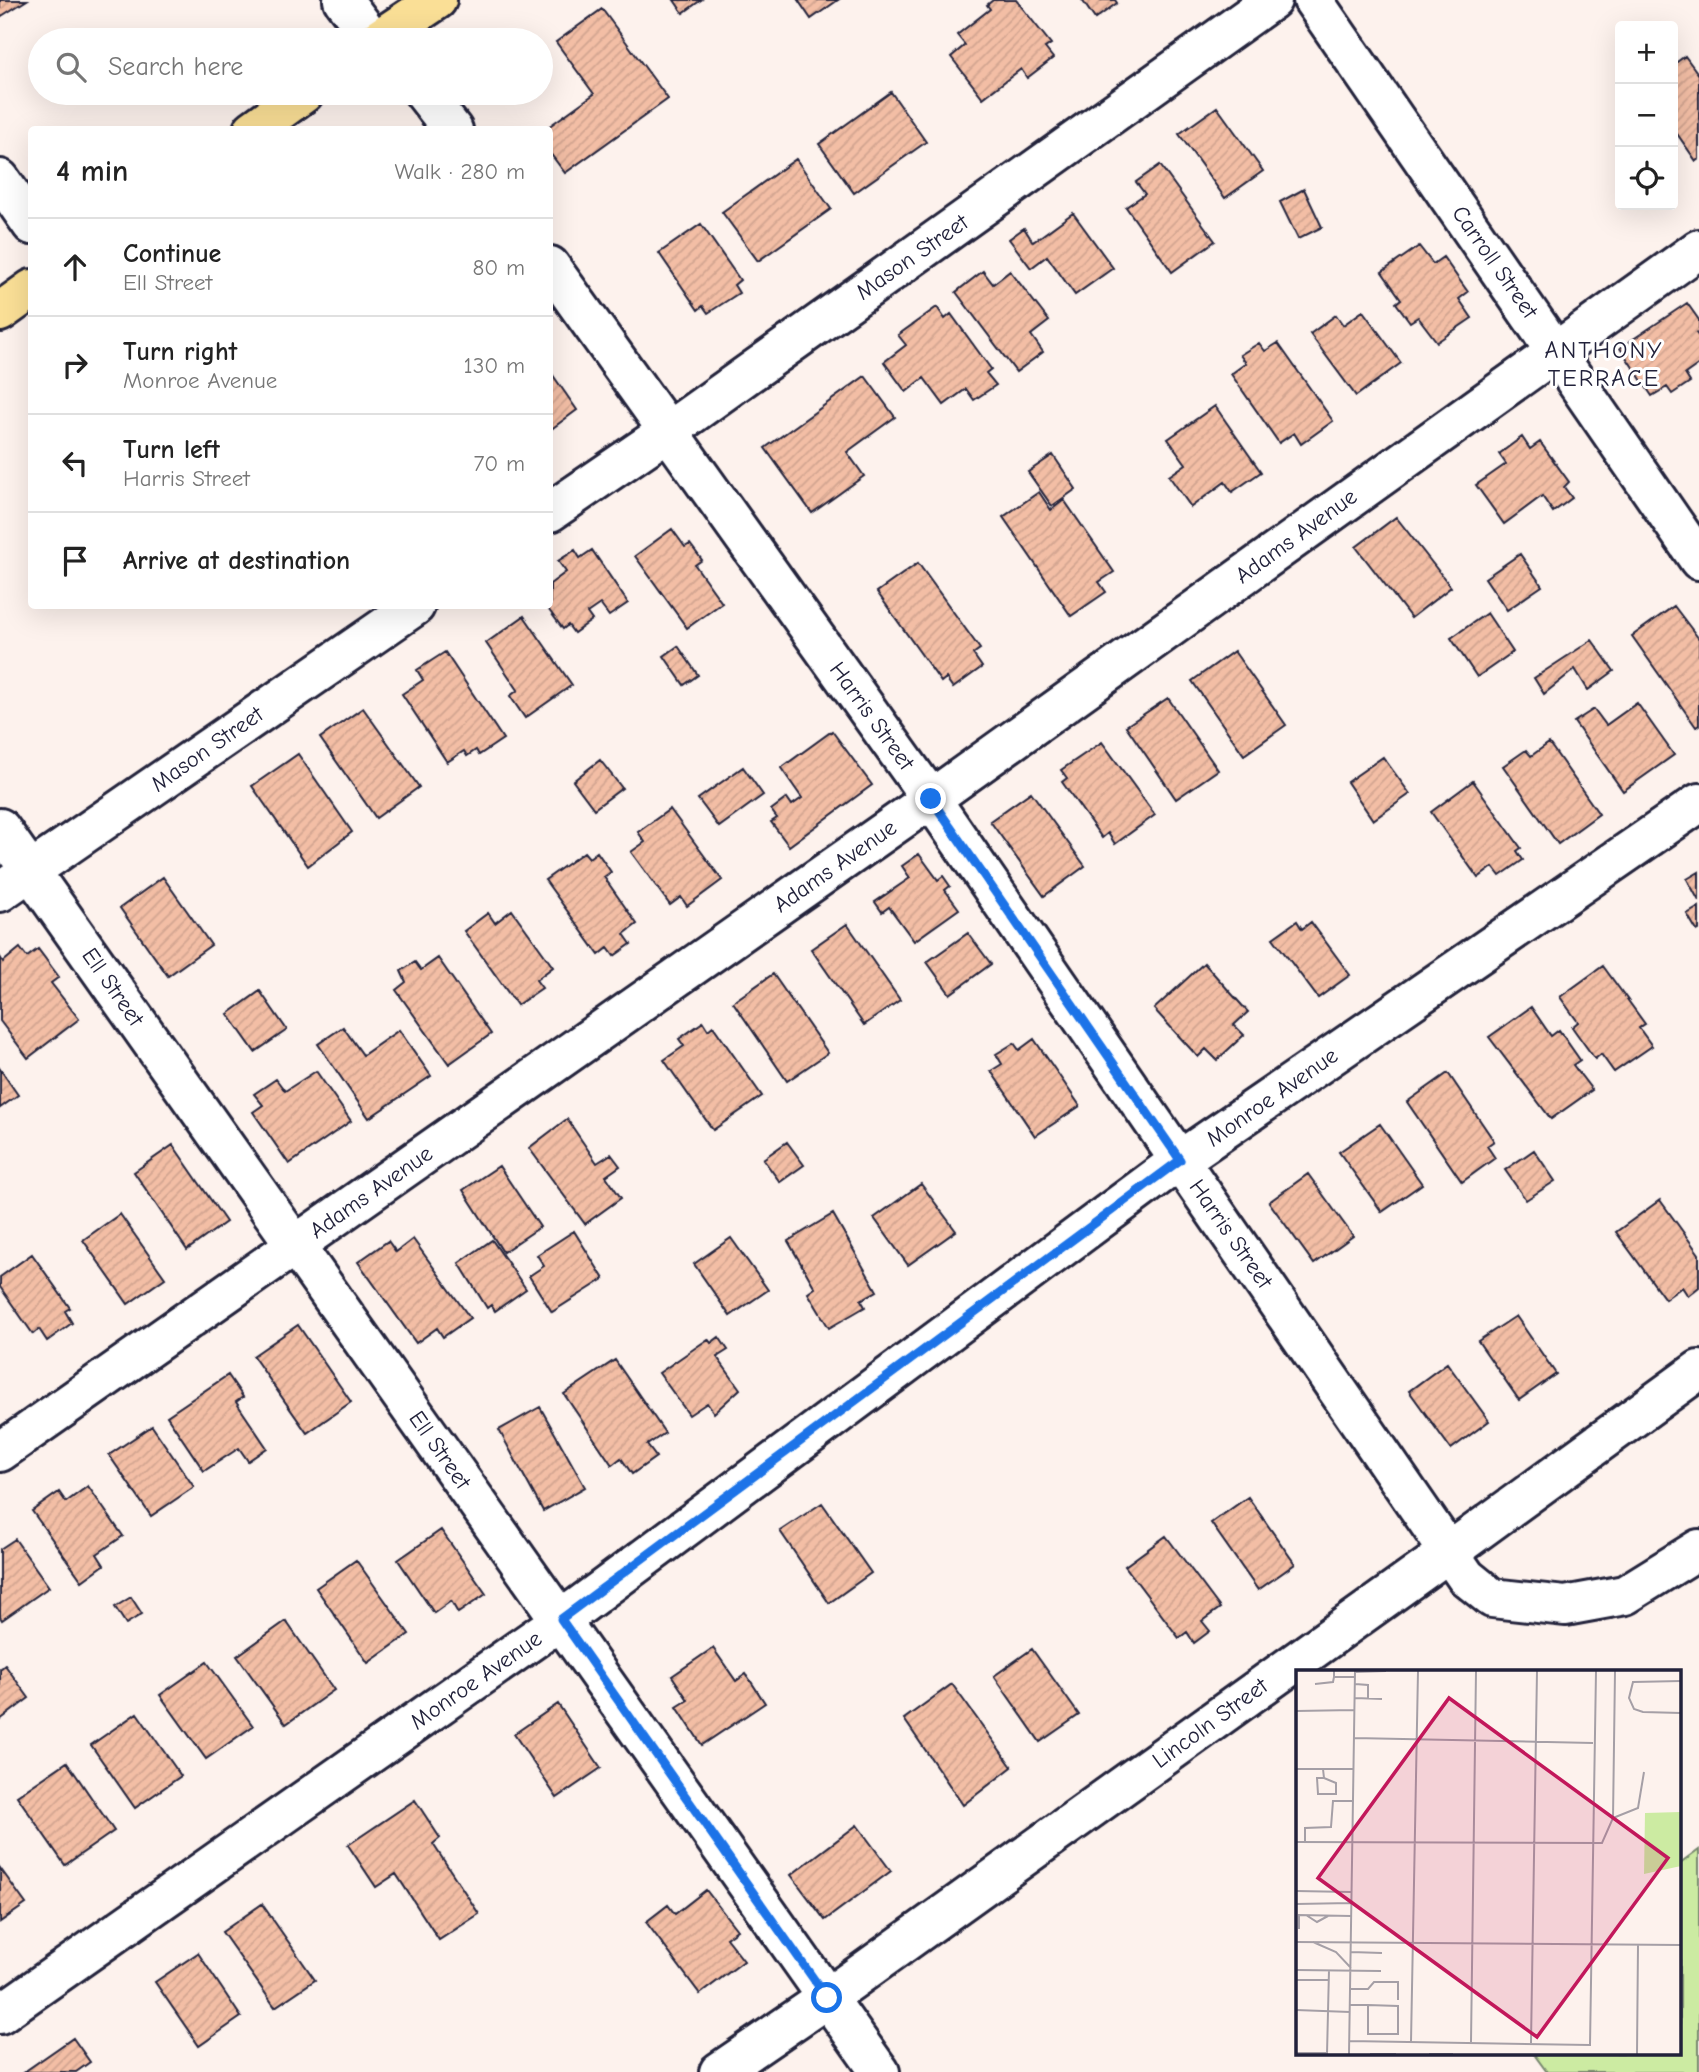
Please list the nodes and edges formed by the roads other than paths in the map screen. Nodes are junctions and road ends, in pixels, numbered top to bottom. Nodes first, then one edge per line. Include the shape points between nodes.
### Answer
1 (343, 0) edge
2 (437, 0) edge
3 (1272, 0) edge
4 (1313, 0) edge
5 (365, 28) edge
6 (394, 28) edge
7 (287, 105) edge
8 (433, 105) edge
9 (259, 126) edge
10 (450, 126) edge
11 (0, 179) edge
12 (28, 219) edge
13 (1699, 248) edge
14 (553, 270) edge
15 (28, 292) edge
16 (0, 312) edge
17 (1556, 350) junction
18 (667, 432) junction
19 (553, 510) edge
20 (1699, 560) edge
21 (411, 609) edge
22 (931, 799) junction
23 (1699, 803) edge
24 (0, 828) edge
25 (31, 870) junction
26 (0, 892) edge
27 (1180, 1160) junction
28 (295, 1245) junction
29 (1699, 1370) edge
30 (0, 1451) edge
31 (1449, 1552) junction
32 (1698, 1553) edge
33 (561, 1619) junction
34 (827, 1998) junction
35 (0, 2014) edge
36 (719, 2072) edge
37 (880, 2072) edge

1 - 5 street
2 - 6 main road
3 - 18 street, Mason Street
4 - 17 street, Carroll Street
7 - 9 main road
8 - 10 street
11 - 12 street
13 - 17 street, Adams Avenue
14 - 18 street, Harris Street
15 - 16 main road
17 - 20 street, Carroll Street
17 - 22 street, Adams Avenue
18 - 19 street, Mason Street
18 - 22 street, Harris Street
21 - 25 street, Mason Street
22 - 27 street, Harris Street
22 - 28 street, Adams Avenue
23 - 27 street, Monroe Avenue
24 - 25 street, Ell Street
25 - 26 street, Mason Street
25 - 28 street, Ell Street
27 - 31 street, Harris Street
27 - 33 street, Monroe Avenue
28 - 30 street, Adams Avenue
28 - 33 street, Ell Street
29 - 31 street, Lincoln Street
31 - 32 street, Harris Street via 1466,1577 1493,1598 1565,1606 1625,1595
31 - 34 street, Lincoln Street
33 - 34 street, Ell Street
33 - 35 street, Monroe Avenue
34 - 36 street, Lincoln Street
34 - 37 street, Ell Street

